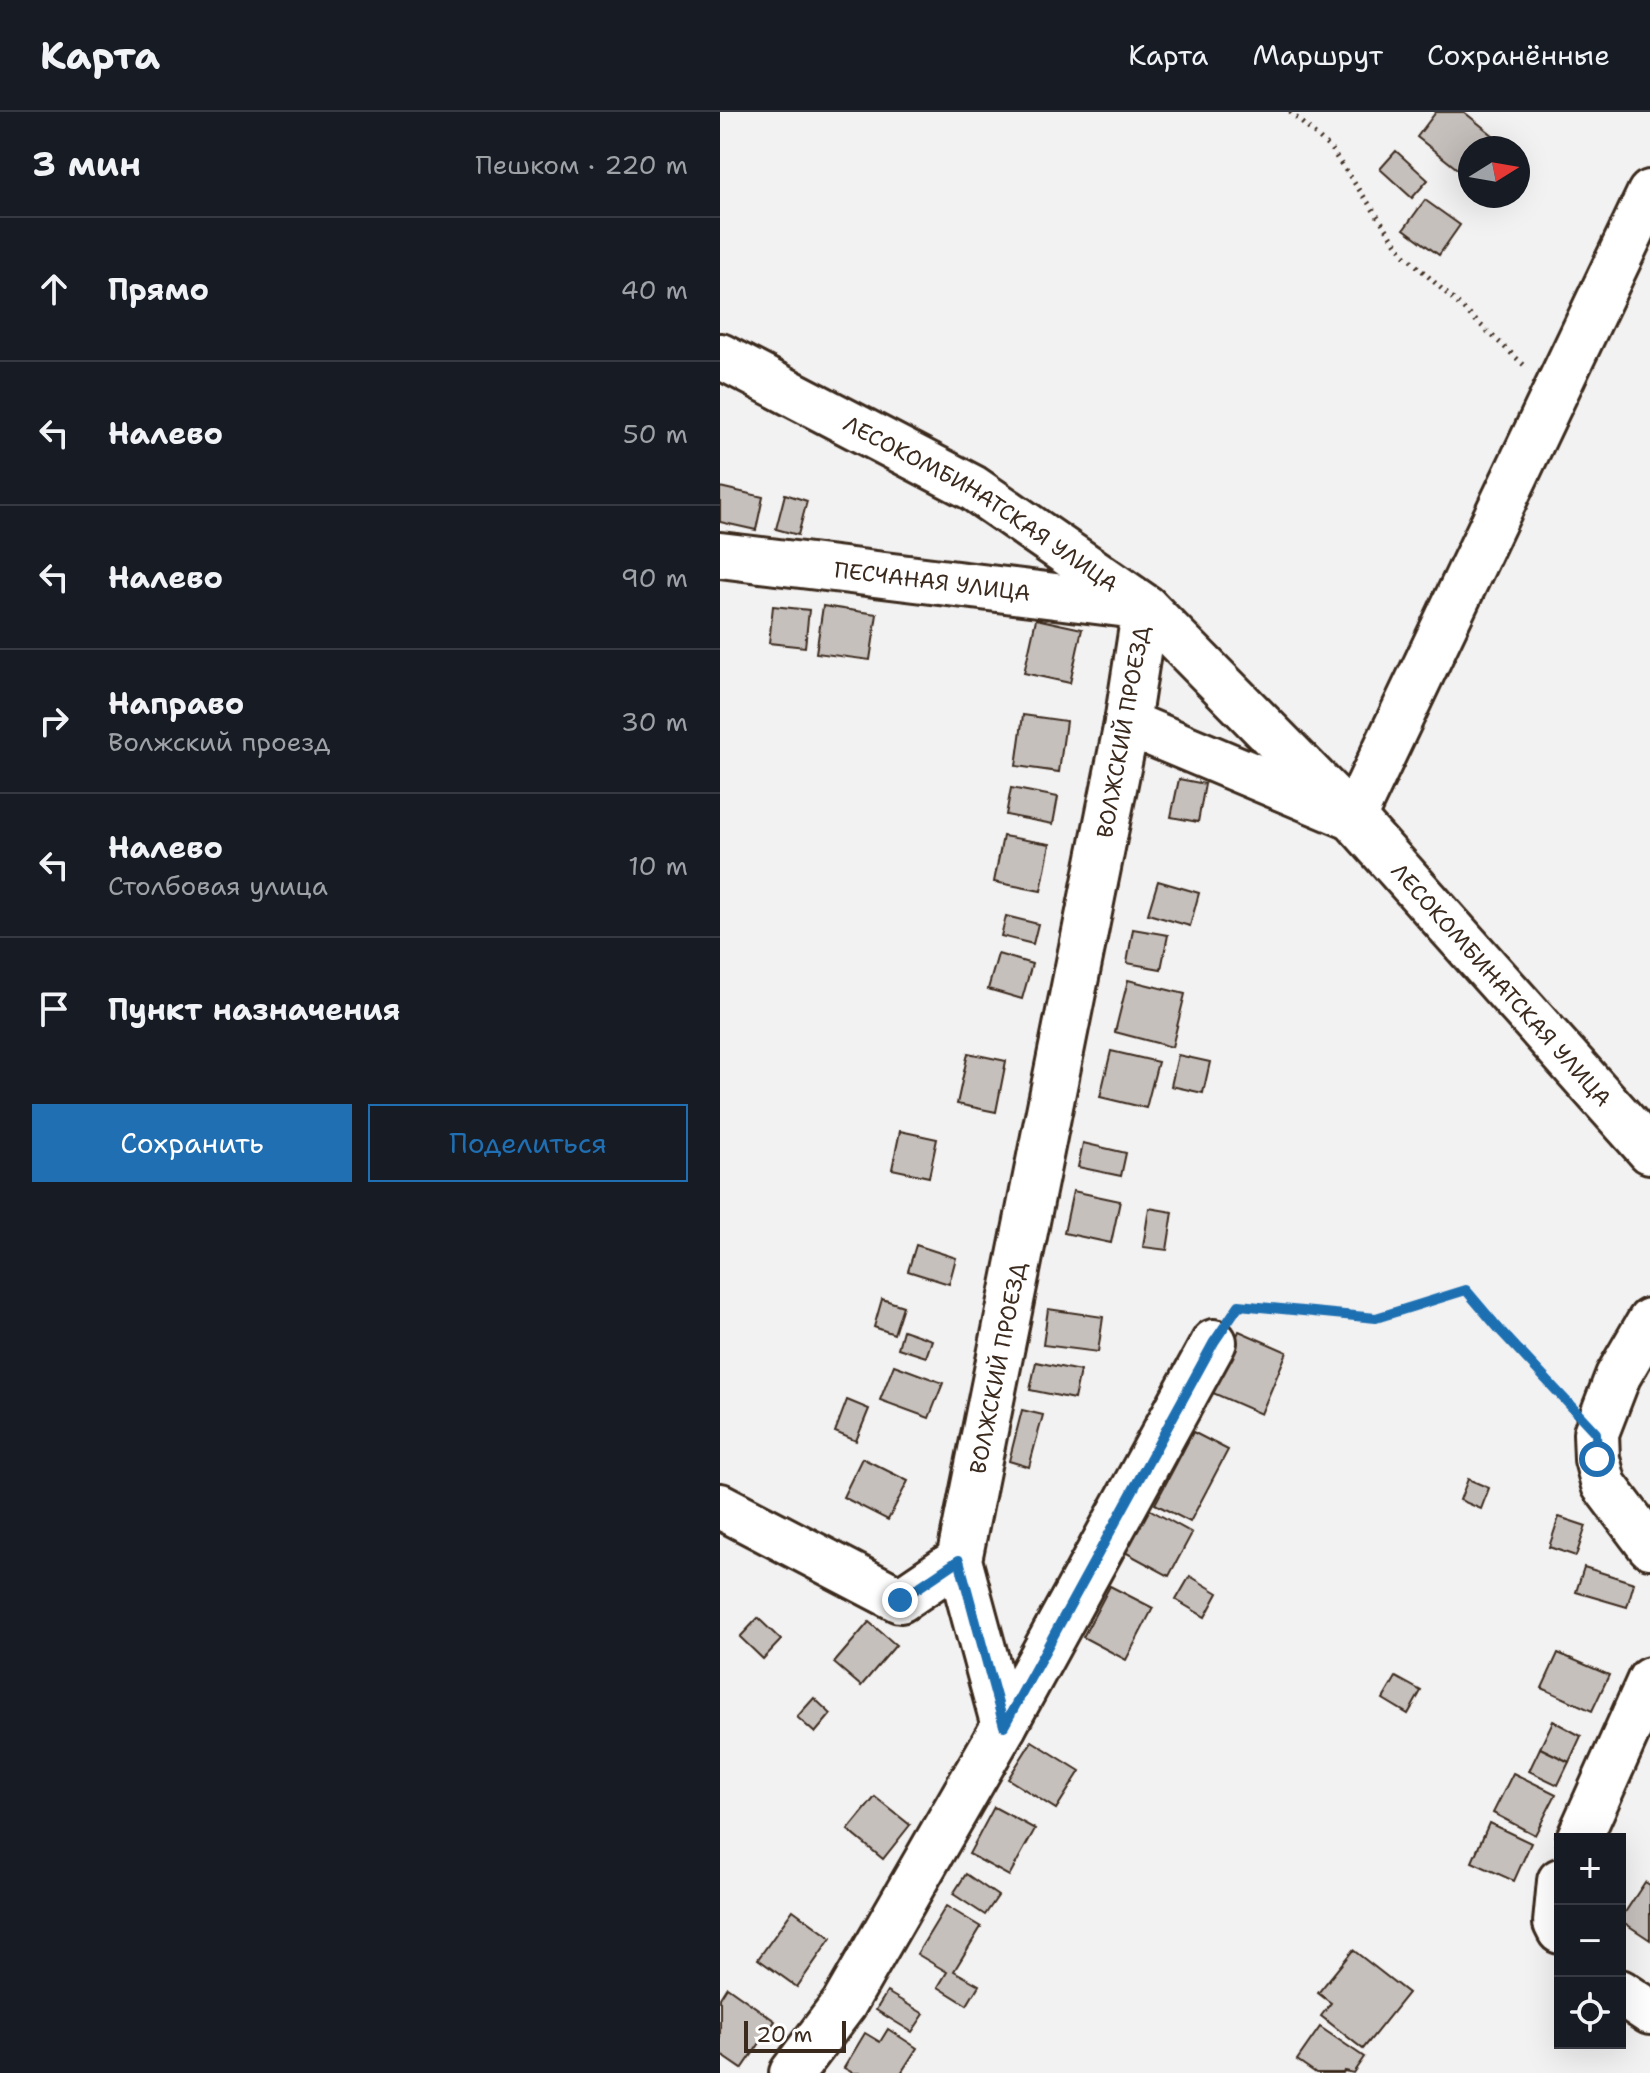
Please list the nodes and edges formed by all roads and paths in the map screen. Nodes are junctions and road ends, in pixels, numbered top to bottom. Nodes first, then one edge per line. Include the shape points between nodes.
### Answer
1 (1290, 112) edge
2 (1650, 193) edge
3 (720, 356) edge
4 (1555, 394) junction
5 (720, 555) edge
6 (1145, 607) junction
7 (1127, 723) junction
8 (1353, 818) junction
9 (1650, 1151) edge
10 (1650, 1321) edge
11 (1214, 1342) joint
12 (1596, 1433) junction
13 (720, 1506) edge
14 (1650, 1546) edge
15 (959, 1560) junction
16 (1650, 1680) edge
17 (1004, 1726) junction
18 (1582, 1833) edge
19 (1626, 1996) edge
20 (1650, 2012) edge
21 (792, 2073) edge

1 - 4 path via 1330,148 1404,254
2 - 4 street
3 - 6 street, ЛЕСОКОМБИНАТСКАЯ УЛИЦА via 973,488
4 - 8 street
5 - 6 street, ПЕСЧАНАЯ УЛИЦА
6 - 7 street, ВОЛЖСКИЙ ПРОЕЗД
6 - 8 street, ЛЕСОКОМБИНАТСКАЯ УЛИЦА
7 - 8 street
7 - 15 street, ВОЛЖСКИЙ ПРОЕЗД
8 - 9 street, ЛЕСОКОМБИНАТСКАЯ УЛИЦА
10 - 12 street via 1618,1376
11 - 12 path via 1239,1305 1376,1318 1466,1290
11 - 17 street
12 - 14 street via 1604,1485
13 - 15 street via 900,1600
15 - 17 street, ВОЛЖСКИЙ ПРОЕЗД
16 - 18 street
17 - 21 street via 844,2004
19 - 20 street

